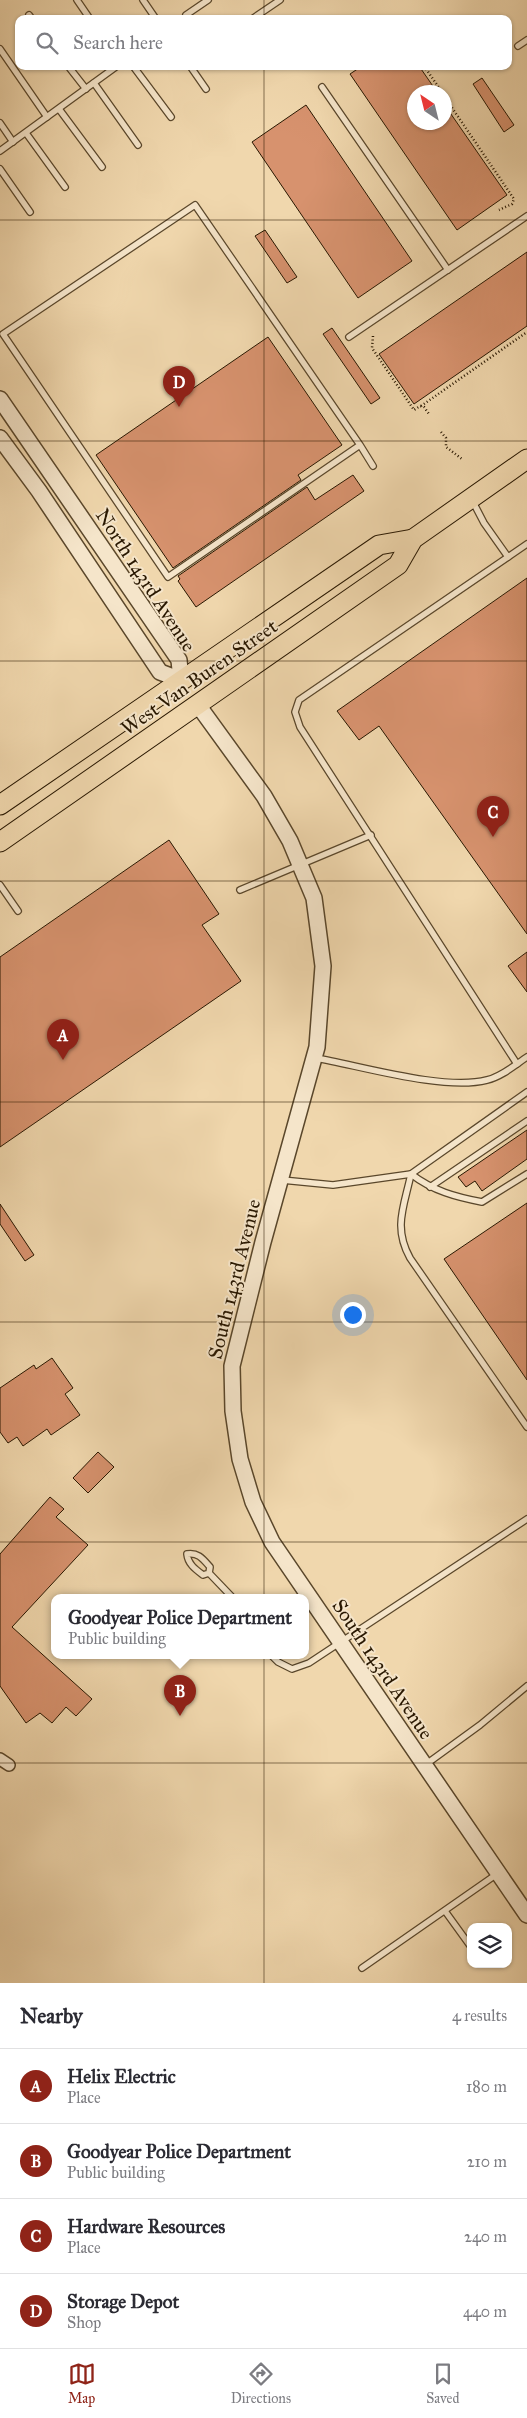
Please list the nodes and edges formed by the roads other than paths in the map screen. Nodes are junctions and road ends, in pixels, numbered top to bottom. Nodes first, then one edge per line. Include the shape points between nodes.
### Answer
1 (77, 0) edge
2 (143, 0) edge
3 (208, 0) edge
4 (280, 0) edge
5 (87, 15) edge
6 (153, 15) edge
7 (188, 15) edge
8 (258, 15) edge
9 (527, 40) edge
10 (518, 46) dead end
11 (0, 49) edge
12 (71, 70) edge
13 (112, 70) edge
14 (137, 70) edge
15 (193, 70) edge
16 (94, 83) junction
17 (322, 87) dead end
18 (86, 90) junction
19 (206, 90) dead end
20 (59, 109) junction
21 (47, 117) junction
22 (171, 117) dead end
23 (0, 123) edge
24 (26, 133) junction
25 (13, 142) junction
26 (138, 145) dead end
27 (0, 151) edge
28 (102, 167) dead end
29 (0, 169) edge
30 (65, 188) dead end
31 (30, 212) dead end
32 (527, 216) edge
33 (448, 270) junction
34 (349, 337) dead end
35 (0, 400) edge
36 (0, 438) edge
37 (360, 446) junction
38 (527, 459) edge
39 (374, 466) dead end
40 (471, 498) junction
41 (413, 539) junction
42 (527, 544) edge
43 (508, 557) junction
44 (181, 680) junction
45 (198, 706) junction
46 (0, 805) edge
47 (371, 835) junction
48 (0, 842) edge
49 (300, 864) junction
50 (0, 884) edge
51 (240, 890) dead end
52 (18, 911) dead end
53 (527, 1057) edge
54 (314, 1058) junction
55 (517, 1064) junction
56 (527, 1092) edge
57 (527, 1121) edge
58 (411, 1174) junction
59 (527, 1174) edge
60 (280, 1179) junction
61 (430, 1187) junction
62 (527, 1427) edge
63 (527, 1520) edge
64 (209, 1573) dead end
65 (229, 1594) edge
66 (308, 1594) edge
67 (309, 1596) edge
68 (341, 1643) junction
69 (275, 1659) edge
70 (527, 1686) edge
71 (425, 1765) junction
72 (499, 1873) junction
73 (445, 1911) junction
74 (527, 1915) edge
75 (467, 1941) edge
76 (362, 1968) dead end

1 - 5 lane
2 - 6 lane
3 - 7 lane
4 - 8 lane
9 - 10 lane
11 - 21 lane
12 - 18 lane
13 - 16 lane
14 - 22 lane
15 - 19 lane
16 - 18 lane
16 - 26 lane
17 - 33 lane
18 - 20 lane
20 - 21 lane
20 - 28 lane
21 - 24 lane
23 - 25 lane
24 - 25 lane
24 - 30 lane
25 - 27 lane
29 - 31 lane
32 - 33 lane
33 - 34 lane
35 - 44 street, North 143rd Avenue via 179,660
36 - 44 street, North 143rd Avenue via 160,672
37 - 37 lane via 195,205 3,334 168,577
37 - 39 lane
38 - 40 main road, West Van Buren Street
40 - 41 main road, West Van Buren Street
40 - 43 lane
41 - 44 main road, West Van Buren Street via 378,544
41 - 45 main road, West Van Buren Street via 398,565
42 - 43 lane
43 - 47 lane via 298,700 295,712 300,726
44 - 45 main road
44 - 46 main road, West Van Buren Street
45 - 48 main road, West Van Buren Street
45 - 49 street, South 143rd Avenue via 264,796
47 - 49 lane
47 - 55 lane
49 - 51 lane
49 - 54 street, South 143rd Avenue via 314,898 323,966 321,1019
50 - 52 lane
53 - 55 lane
54 - 55 lane via 428,1080 469,1082 489,1080
54 - 60 street, South 143rd Avenue
56 - 58 lane
57 - 61 lane
58 - 60 lane via 333,1185
58 - 61 lane
58 - 62 lane via 399,1229 401,1242
59 - 61 lane via 482,1202 451,1196
60 - 66 street, South 143rd Avenue via 232,1366 233,1411 240,1458 252,1502 272,1542
63 - 68 lane
64 - 65 lane
67 - 68 street, South 143rd Avenue
68 - 69 lane via 309,1663 292,1669
68 - 71 street, South 143rd Avenue
70 - 71 lane
71 - 72 street, South 143rd Avenue
72 - 73 lane
72 - 74 street, South 143rd Avenue
73 - 75 lane
73 - 76 lane

